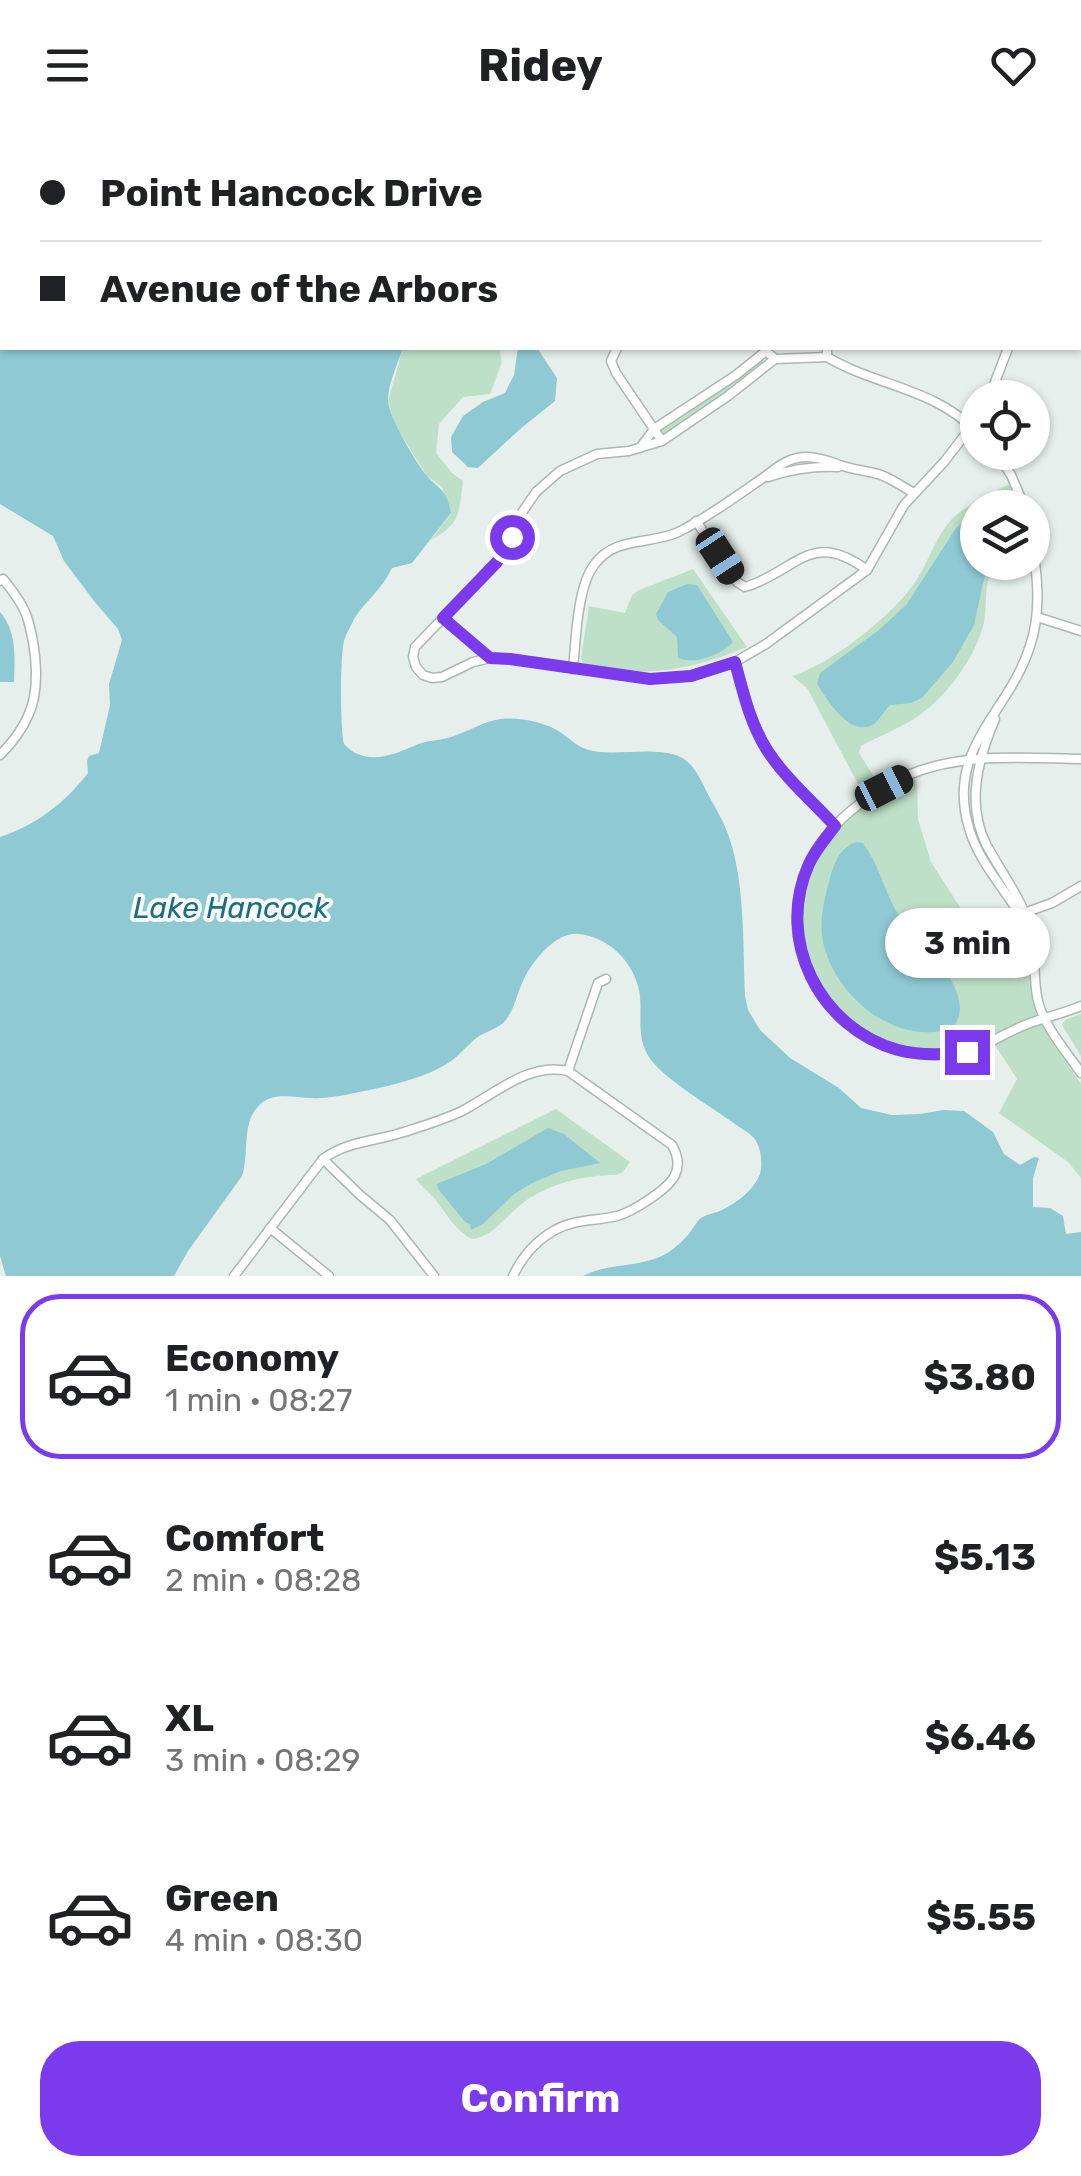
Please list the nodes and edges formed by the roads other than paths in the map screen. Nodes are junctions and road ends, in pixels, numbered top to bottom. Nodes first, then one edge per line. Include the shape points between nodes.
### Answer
1 (616, 350) edge
2 (765, 350) edge
3 (767, 350) edge
4 (1007, 350) edge
5 (827, 352) edge
6 (776, 359) junction
7 (996, 380) edge
8 (960, 420) edge
9 (654, 429) junction
10 (662, 441) junction
11 (960, 445) edge
12 (639, 449) junction
13 (914, 493) junction
14 (696, 521) junction
15 (867, 570) junction
16 (1, 580) edge
17 (1037, 580) edge
18 (1037, 616) junction
19 (443, 618) junction
20 (1081, 631) edge
21 (490, 658) junction
22 (735, 662) junction
23 (572, 669) junction
24 (1002, 701) junction
25 (0, 755) edge
26 (981, 758) junction
27 (970, 759) junction
28 (1081, 759) edge
29 (835, 826) junction
30 (1081, 886) edge
31 (1024, 913) junction
32 (606, 979) dead end
33 (1081, 1006) edge
34 (1045, 1019) junction
35 (568, 1071) junction
36 (1081, 1073) edge
37 (323, 1159) junction
38 (270, 1228) junction
39 (234, 1276) edge
40 (329, 1276) edge
41 (434, 1276) edge
42 (513, 1276) edge

1 - 9 street via 611,361 616,374
2 - 9 street
3 - 6 street
4 - 7 street
5 - 6 street
5 - 8 street via 869,378 922,394
6 - 10 street
9 - 10 street
9 - 12 street
10 - 12 street
11 - 13 street
12 - 19 street via 597,454 560,471 536,492 497,562
13 - 14 street via 884,476 813,466 764,478
13 - 15 street
14 - 15 street via 746,587 806,554 851,558
14 - 23 street via 666,537 614,547 594,565 583,590
15 - 22 street
16 - 25 street via 28,617 35,684 31,712
17 - 18 street
18 - 20 street
18 - 24 street via 1018,676
19 - 21 street
19 - 21 street via 415,648 418,671 436,678
21 - 23 street
22 - 23 street via 664,679
22 - 29 street via 766,749
24 - 26 street
24 - 27 street
26 - 27 street
26 - 28 street
26 - 31 street via 975,793 980,828
27 - 29 street via 904,777
27 - 31 street via 964,792 970,831
29 - 34 street via 809,864 797,931 811,979 842,1019 895,1049 939,1055 978,1049
30 - 31 street
31 - 34 street
32 - 35 street via 598,983
33 - 34 street
34 - 36 street
35 - 37 street via 531,1072 449,1116
35 - 42 street via 672,1144 677,1172 620,1216 555,1230
37 - 38 street
37 - 41 street via 390,1220
38 - 39 street
38 - 40 street

